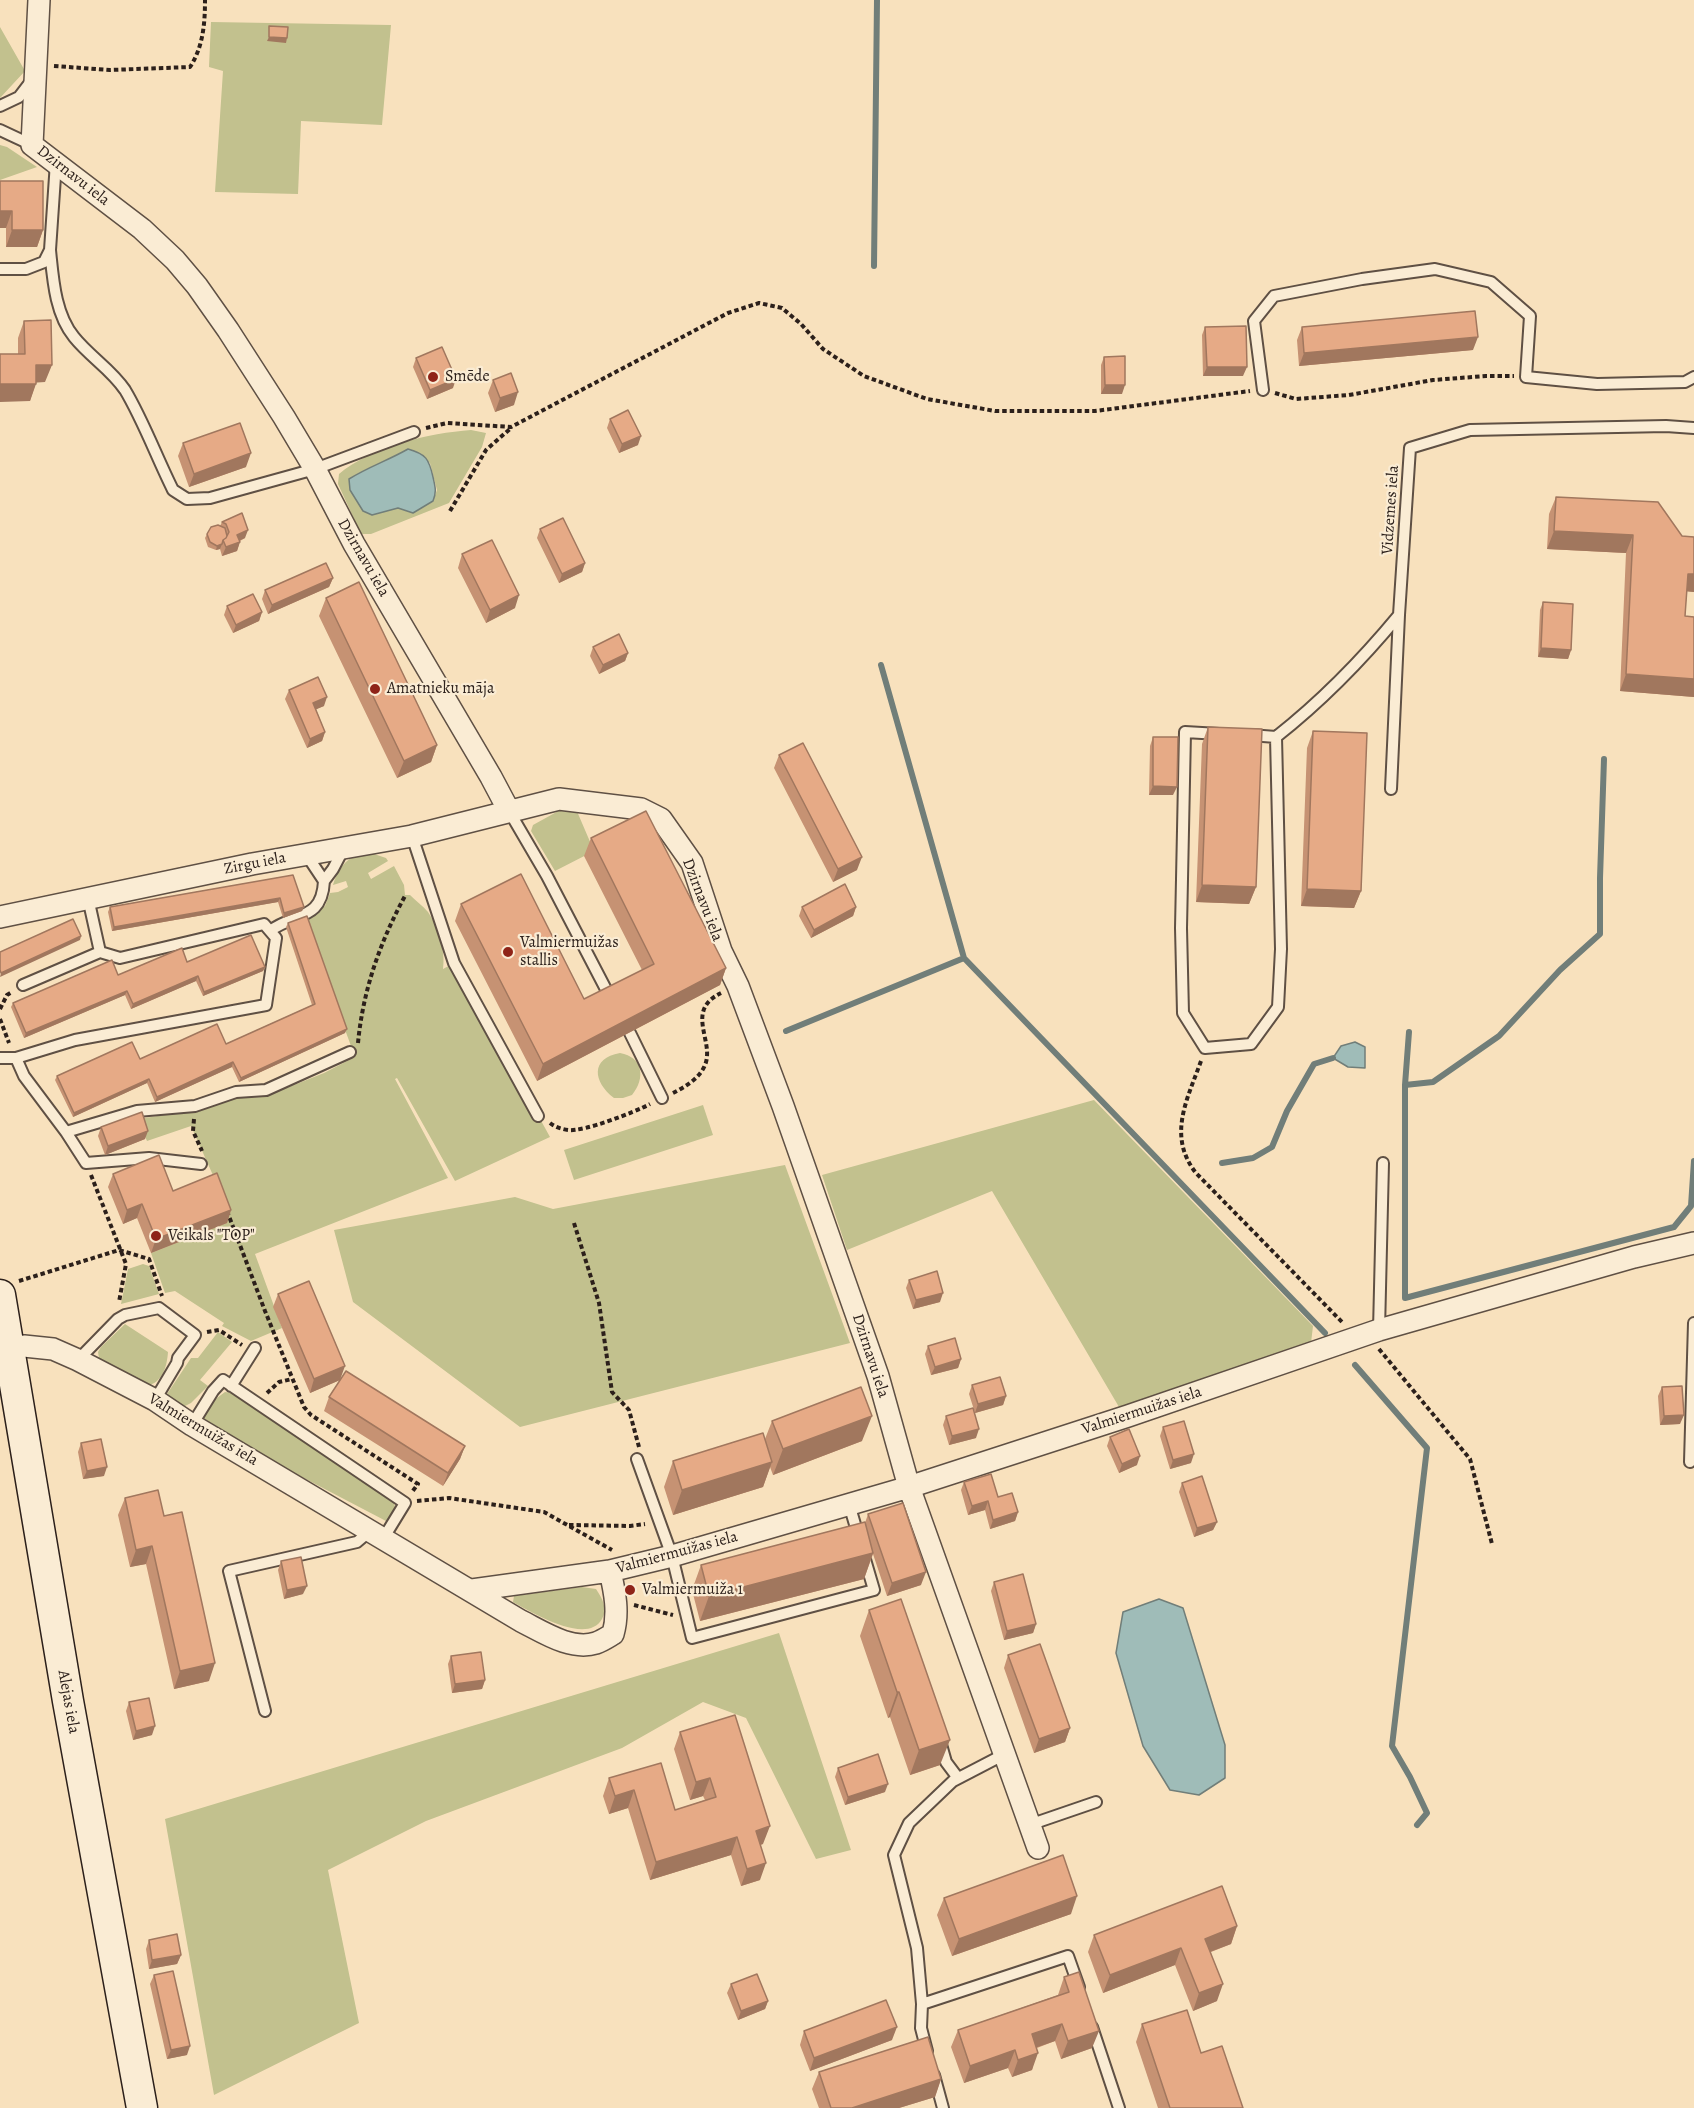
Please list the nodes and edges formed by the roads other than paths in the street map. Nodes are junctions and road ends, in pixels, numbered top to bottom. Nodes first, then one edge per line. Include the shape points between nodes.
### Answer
1 (39, 0) edge
2 (36, 70) junction
3 (0, 106) edge
4 (0, 130) edge
5 (32, 146) junction
6 (56, 162) junction
7 (50, 250) junction
8 (0, 269) edge
9 (1694, 377) edge
10 (1263, 390) road end
11 (1694, 428) edge
12 (414, 432) road end
13 (315, 469) junction
14 (1399, 615) junction
15 (1276, 737) junction
16 (1391, 789) dead end
17 (509, 810) junction
18 (412, 836) junction
19 (344, 847) junction
20 (306, 854) junction
21 (324, 881) junction
22 (87, 898) junction
23 (0, 917) edge
24 (270, 931) junction
25 (100, 951) junction
26 (23, 985) road end
27 (611, 999) edge
28 (630, 1033) edge
29 (350, 1052) road end
30 (0, 1058) edge
31 (16, 1058) junction
32 (662, 1098) dead end
33 (538, 1116) dead end
34 (66, 1132) junction
35 (201, 1164) dead end
36 (1383, 1164) dead end
37 (1694, 1243) edge
38 (8, 1288) edge
39 (1694, 1323) edge
40 (1368, 1334) junction
41 (9, 1348) junction
42 (254, 1350) road end
43 (78, 1360) junction
44 (231, 1386) junction
45 (8, 1395) edge
46 (154, 1400) junction
47 (192, 1425) junction
48 (637, 1459) road end
49 (1690, 1462) dead end
50 (909, 1487) junction
51 (849, 1504) junction
52 (376, 1535) junction
53 (672, 1556) junction
54 (610, 1571) junction
55 (472, 1590) junction
56 (265, 1711) dead end
57 (935, 1729) edge
58 (1003, 1755) junction
59 (958, 1778) junction
60 (1096, 1802) dead end
61 (1029, 1825) junction
62 (1039, 1853) dead end
63 (1083, 1999) edge
64 (922, 2004) junction
65 (1090, 2021) edge
66 (142, 2108) edge
67 (943, 2108) edge
68 (1119, 2108) edge

1 - 2 street, Dzirnavu iela
2 - 3 lane via 19,97
2 - 5 street, Dzirnavu iela
4 - 5 lane
5 - 6 street, Dzirnavu iela
6 - 7 lane
6 - 13 street, Dzirnavu iela via 175,260 228,330
7 - 8 lane via 44,262 26,269
7 - 13 lane via 60,312 74,337 126,392 173,490 187,499 210,498
9 - 10 lane via 1685,382 1597,384 1526,377 1530,316 1491,282 1436,269 1274,296 1254,321
11 - 14 lane, Vidzemes iela via 1470,430 1410,448
12 - 13 lane
13 - 17 street, Dzirnavu iela via 354,544
14 - 15 lane via 1365,656
14 - 16 lane, Vidzemes iela
15 - 15 lane via 1185,732 1180,928 1183,1013 1205,1048 1251,1044 1278,1007 1281,949
17 - 18 street, Zirgu iela
17 - 27 lane
17 - 50 street, Dzirnavu iela via 559,799 641,809 661,819 692,863 874,1364
18 - 19 street, Zirgu iela
18 - 33 lane via 454,963
19 - 20 street, Zirgu iela
19 - 21 lane
20 - 21 lane
20 - 22 street, Zirgu iela
21 - 24 lane via 320,903 315,908
22 - 23 street, Zirgu iela
22 - 25 lane
24 - 25 lane via 264,924 120,958
24 - 31 lane via 276,938 266,1005 75,1040
25 - 26 lane
28 - 32 lane
29 - 34 lane via 266,1090 236,1092 195,1106 137,1111
30 - 31 lane
31 - 34 lane via 24,1076
34 - 35 lane via 86,1163 149,1158
36 - 40 lane
37 - 40 street, Valmiermuižas iela
38 - 41 main road, Alejas iela
39 - 49 lane
40 - 50 street, Valmiermuižas iela
41 - 43 street, Valmiermuižas iela via 37,1346
41 - 45 main road, Alejas iela
42 - 44 lane
43 - 46 street, Valmiermuižas iela
43 - 46 lane via 118,1319 159,1308 195,1335
44 - 47 lane via 223,1380
44 - 52 lane via 405,1503
45 - 66 main road, Alejas iela
46 - 47 street, Valmiermuižas iela
47 - 52 street, Valmiermuižas iela
48 - 53 lane
50 - 51 street, Valmiermuižas iela
50 - 58 street, Dzirnavu iela
51 - 53 street, Valmiermuižas iela
51 - 53 lane via 874,1590 692,1638
52 - 55 street, Valmiermuižas iela
52 - 56 lane via 229,1571
53 - 54 street, Valmiermuižas iela
54 - 55 street, Valmiermuižas iela
54 - 55 street via 617,1620 613,1634 596,1643 580,1645 560,1639 521,1621
57 - 59 lane via 946,1762
58 - 59 lane
58 - 61 street, Dzirnavu iela
59 - 64 lane via 909,1823 894,1855 917,1948
60 - 61 lane
61 - 62 street, Dzirnavu iela
63 - 64 lane via 1068,1956
64 - 67 lane via 921,2028
65 - 68 lane

